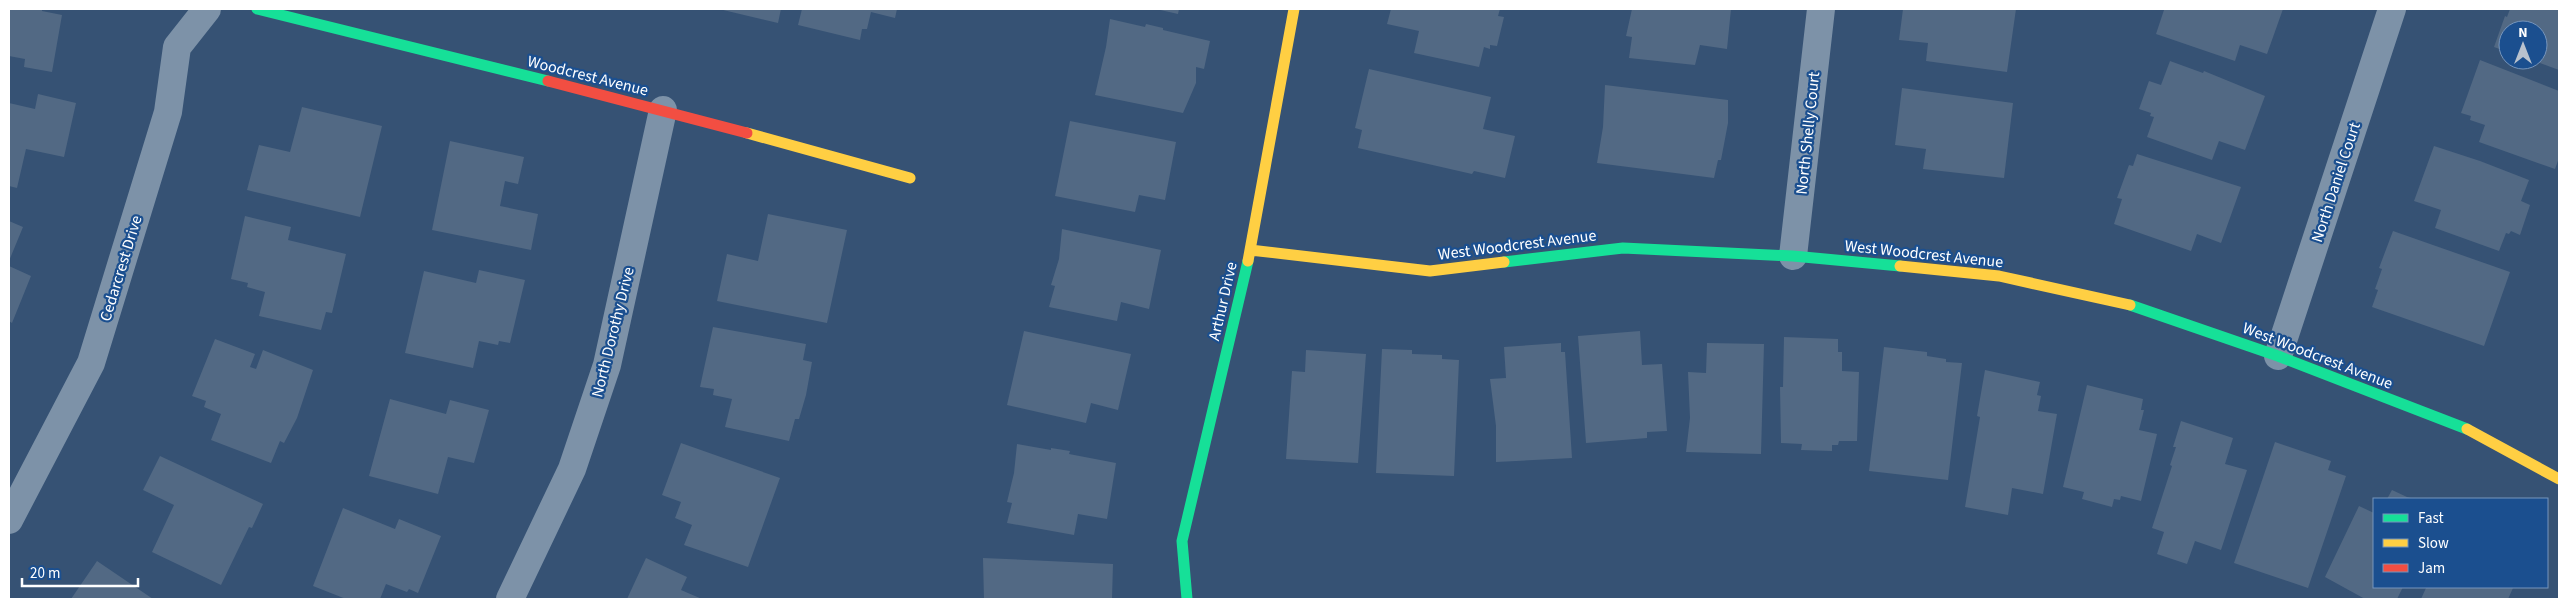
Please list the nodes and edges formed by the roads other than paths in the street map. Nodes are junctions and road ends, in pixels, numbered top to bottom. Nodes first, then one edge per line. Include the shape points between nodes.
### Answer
1 (207, 9) edge
2 (257, 9) edge
3 (1294, 9) edge
4 (1821, 9) edge
5 (2392, 9) edge
6 (663, 110) junction
7 (910, 178) dead end
8 (1250, 250) junction
9 (1793, 256) junction
10 (2278, 356) junction
11 (2559, 479) edge
12 (9, 520) edge
13 (510, 599) edge
14 (1187, 599) edge

1 - 12 street, Cedarcrest Drive via 177,47 168,112 91,363
2 - 6 street, Woodcrest Avenue
3 - 8 street, Arthur Drive
4 - 9 street, North Shelly Court
5 - 10 street, North Daniel Court
6 - 7 street, Woodcrest Avenue
6 - 13 street, North Dorothy Drive via 607,365 572,469
8 - 9 street, West Woodcrest Avenue via 1430,271 1624,248
8 - 14 street, Arthur Drive via 1182,541
9 - 10 street, West Woodcrest Avenue via 1999,276 2142,308
10 - 11 street, West Woodcrest Avenue via 2472,431

